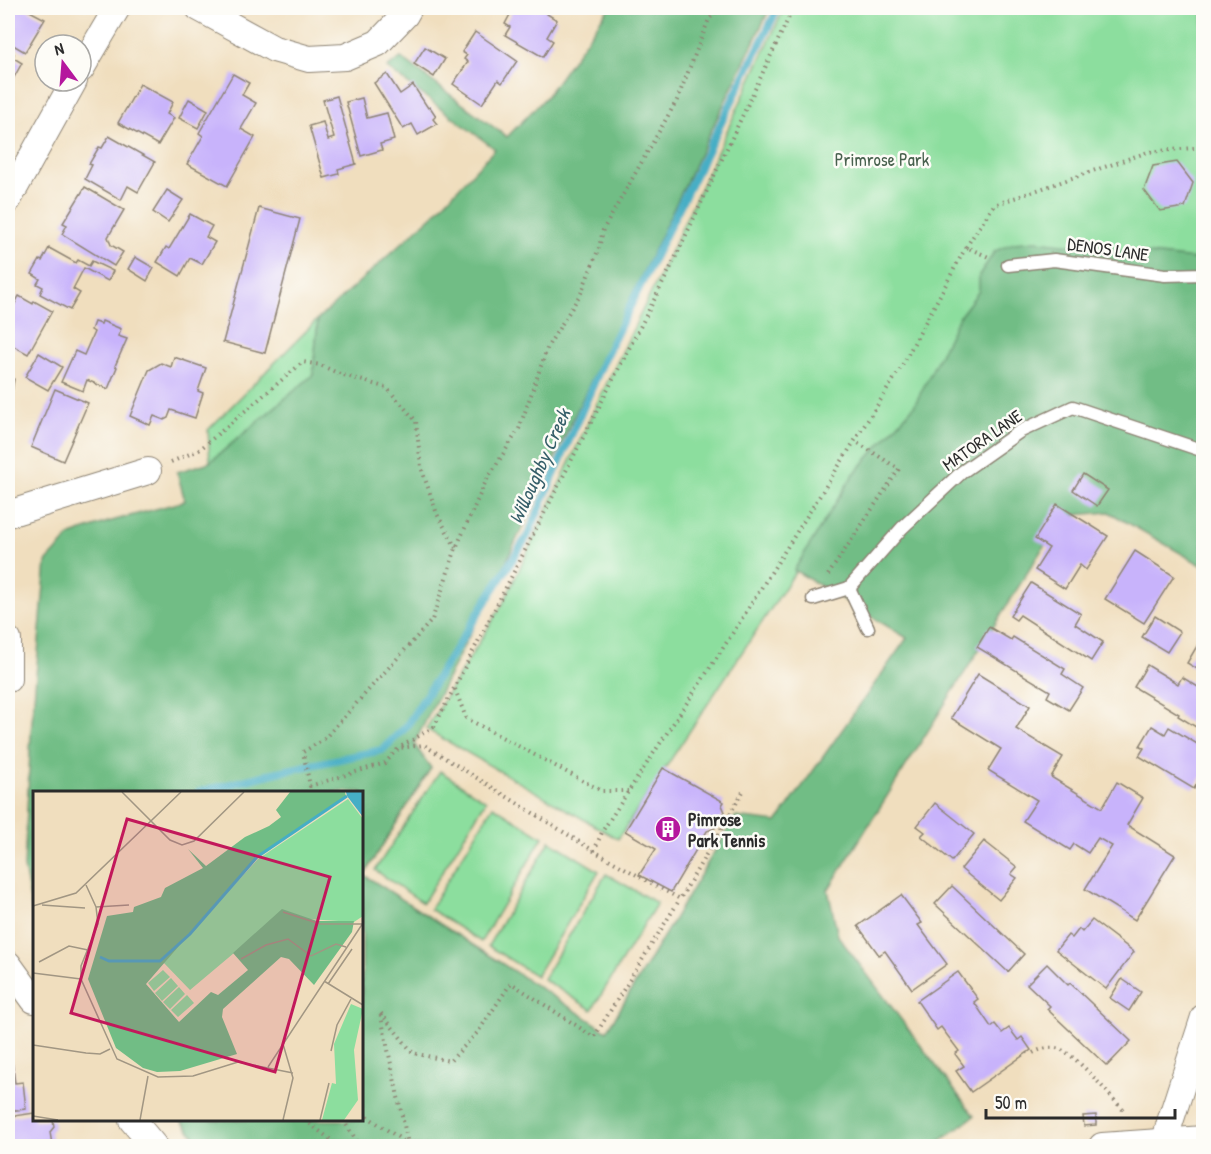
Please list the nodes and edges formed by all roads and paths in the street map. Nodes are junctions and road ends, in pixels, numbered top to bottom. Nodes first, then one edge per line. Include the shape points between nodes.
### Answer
1 (117, 8) edge
2 (199, 8) edge
3 (409, 8) edge
4 (720, 8) edge
5 (797, 8) edge
6 (93, 49) edge
7 (67, 93) edge
8 (1203, 147) edge
9 (8, 200) edge
10 (966, 247) junction
11 (1008, 265) joint
12 (1203, 274) edge
13 (855, 441) junction
14 (1203, 451) edge
15 (148, 471) joint
16 (8, 514) edge
17 (456, 548) junction
18 (849, 588) junction
19 (813, 599) joint
20 (868, 628) dead end
21 (8, 640) edge
22 (8, 679) edge
23 (454, 688) junction
24 (399, 748) junction
25 (744, 790) dead end
26 (628, 791) junction
27 (594, 851) junction
28 (680, 899) junction
29 (8, 964) edge
30 (33, 999) edge
31 (1203, 1017) edge
32 (1033, 1053) dead end
33 (1124, 1111) dead end
34 (363, 1114) edge
35 (134, 1121) edge
36 (308, 1121) edge
37 (344, 1121) edge
38 (1203, 1139) edge
39 (1165, 1141) junction
40 (154, 1146) edge
41 (339, 1146) edge
42 (360, 1146) edge
43 (1102, 1146) edge

1 - 6 street
2 - 3 street via 274,49 309,59 345,57 378,43
4 - 17 path via 710,19 677,100 603,230 581,293 548,346 519,429 486,481
5 - 23 path via 790,15 669,269
7 - 9 street
8 - 10 path via 1148,152 994,205
10 - 11 path
10 - 13 path via 899,371
11 - 12 lane, DENOS LANE via 1054,260 1164,275
13 - 19 path via 898,469
13 - 26 path
14 - 18 lane, MATORA LANE via 1073,407 1019,432 962,472 902,528
15 - 16 street
15 - 17 path via 199,450 303,362 320,365 387,388 416,421 421,467 437,514
17 - 24 path via 432,620 324,739 303,752 310,786 385,763
18 - 19 lane
18 - 20 lane
21 - 22 street
23 - 24 path via 434,727
23 - 26 path via 466,718 602,791
24 - 27 path via 424,745
25 - 28 path
26 - 27 path
27 - 28 path
28 - 34 path via 594,1037 511,983 478,1032 450,1061 413,1053 380,1012 408,1144
29 - 30 street
31 - 39 street
32 - 33 path via 1056,1048 1068,1054
35 - 40 street
36 - 41 path
37 - 42 path
38 - 39 street
39 - 43 street

